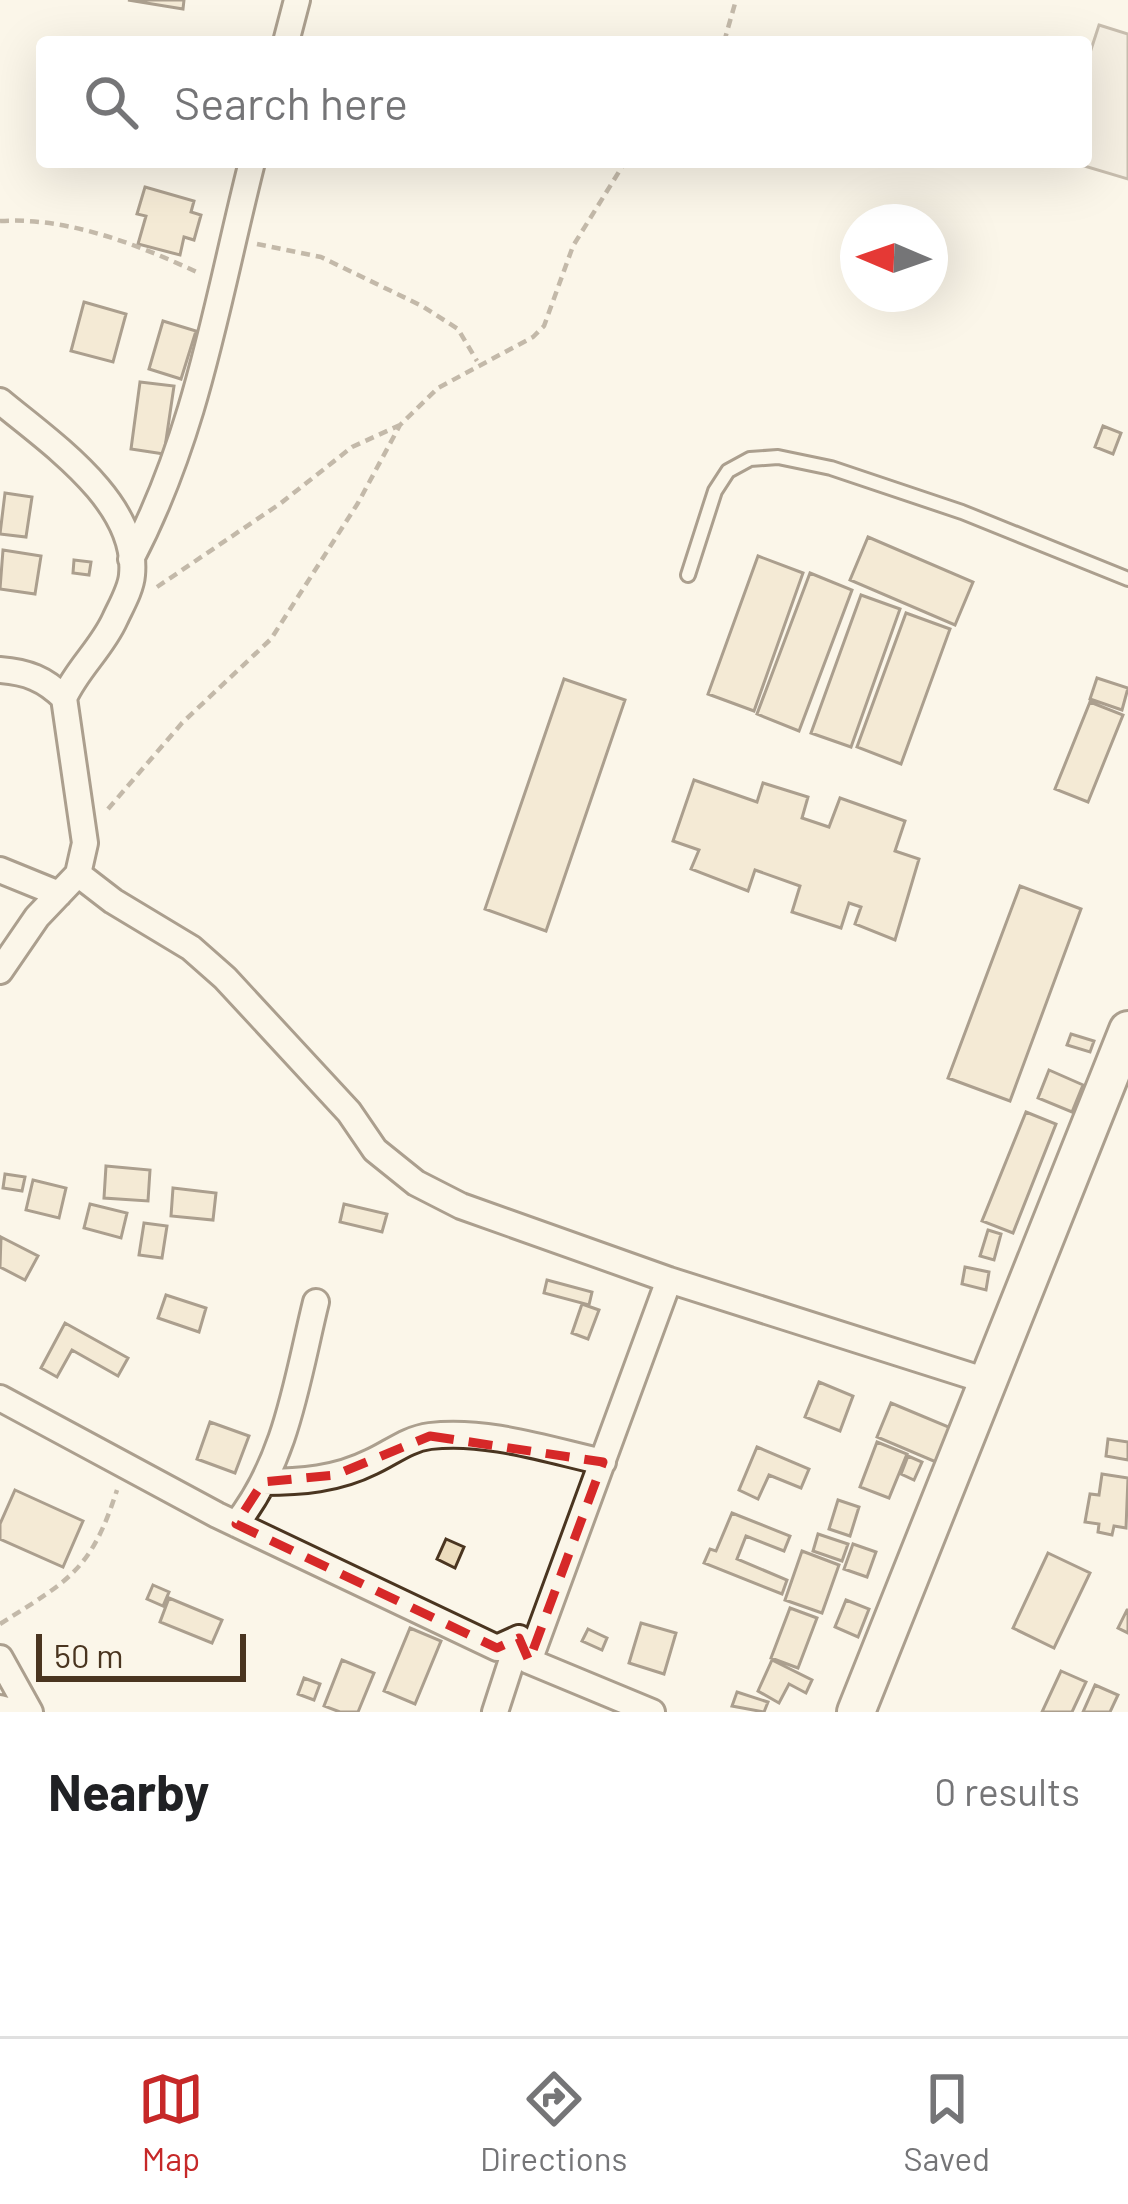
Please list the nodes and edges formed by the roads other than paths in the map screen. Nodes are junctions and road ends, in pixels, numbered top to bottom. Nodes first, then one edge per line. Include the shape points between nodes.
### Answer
1 (297, 0) edge
2 (288, 36) edge
3 (250, 168) edge
4 (0, 401) edge
5 (131, 559) junction
6 (688, 575) dead end
7 (1128, 579) edge
8 (0, 670) edge
9 (64, 698) junction
10 (0, 870) edge
11 (78, 874) junction
12 (59, 894) junction
13 (0, 971) edge
14 (1128, 1030) edge
15 (669, 1280) junction
16 (316, 1302) dead end
17 (987, 1382) junction
18 (0, 1398) edge
19 (603, 1462) junction
20 (263, 1482) junction
21 (236, 1524) junction
22 (524, 1650) junction
23 (0, 1658) edge
24 (0, 1708) edge
25 (15, 1712) edge
26 (31, 1712) edge
27 (495, 1712) edge
28 (652, 1712) edge
29 (856, 1712) edge

1 - 2 street
3 - 5 street via 195,408
4 - 5 street via 94,485 126,532
5 - 9 street via 132,579 112,625
6 - 7 lane via 728,471 778,457 962,512
8 - 9 street via 48,682
9 - 11 street via 85,843
10 - 12 street
11 - 12 street
11 - 15 street via 225,979 375,1150 416,1183
12 - 13 street
14 - 17 main road
15 - 17 street
15 - 19 street
16 - 20 street via 284,1436
17 - 29 main road
18 - 21 street
19 - 20 street via 430,1436 334,1475
19 - 22 street
20 - 21 street
21 - 22 street via 497,1648
22 - 27 street
22 - 28 street
23 - 26 street
24 - 25 street

